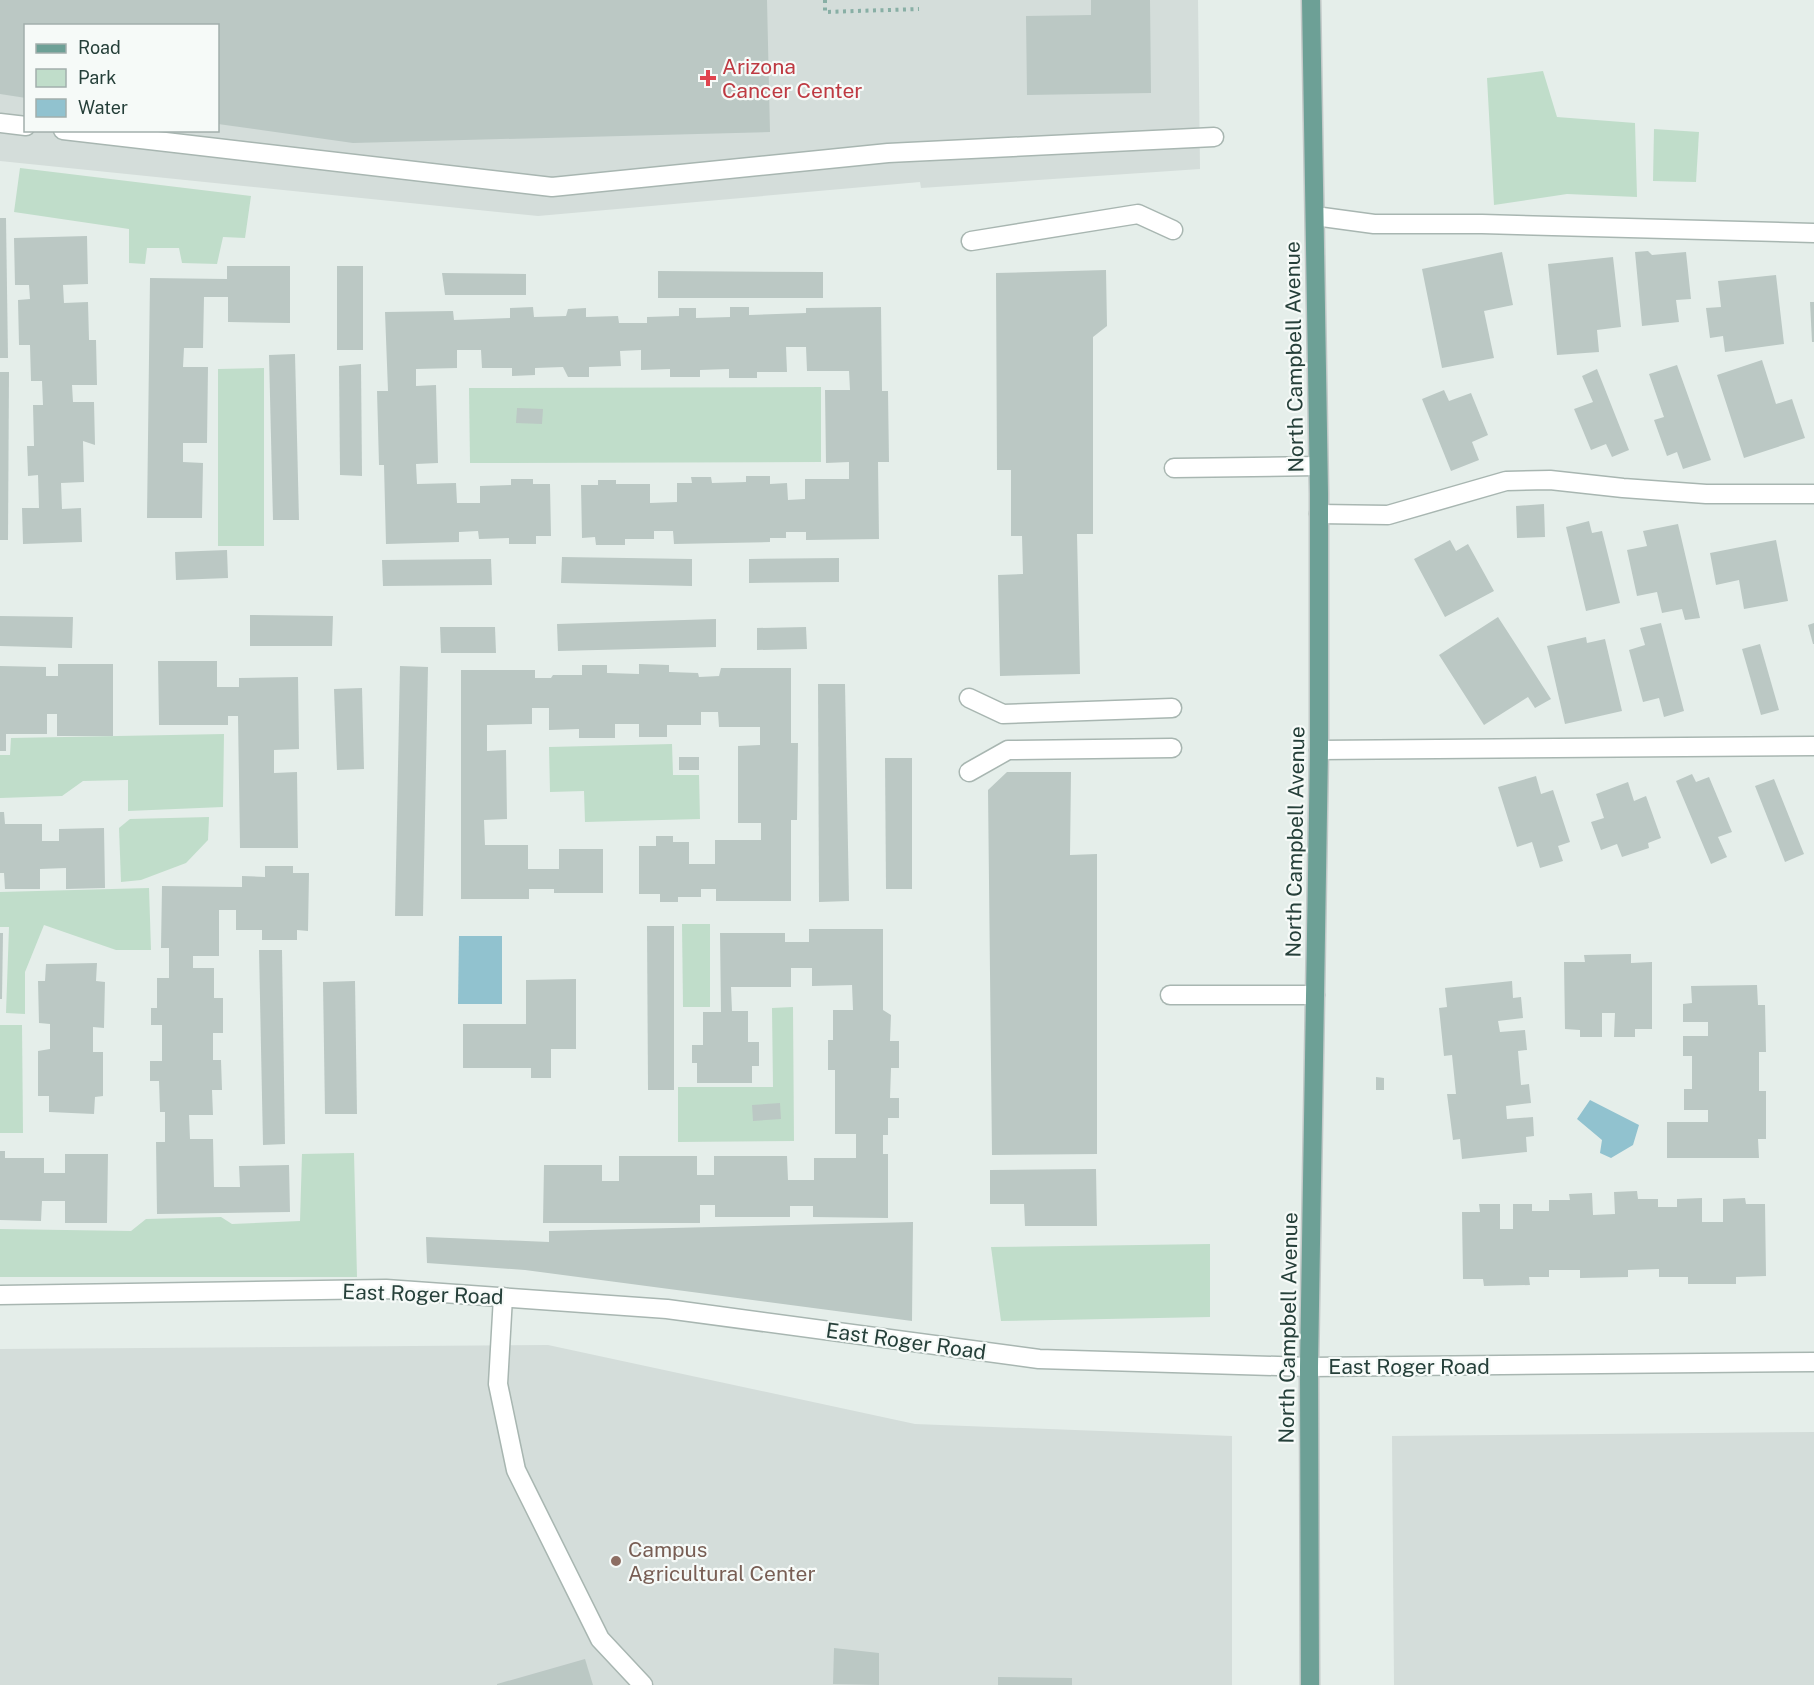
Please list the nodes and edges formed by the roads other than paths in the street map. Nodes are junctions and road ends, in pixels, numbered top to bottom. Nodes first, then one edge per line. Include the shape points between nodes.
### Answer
1 (1311, 0) edge
2 (0, 123) edge
3 (24, 126) edge
4 (80, 132) edge
5 (1214, 137) dead end
6 (1315, 216) junction
7 (1173, 230) dead end
8 (1814, 233) edge
9 (971, 241) dead end
10 (1318, 466) junction
11 (1174, 468) dead end
12 (1814, 494) edge
13 (1319, 514) junction
14 (969, 698) dead end
15 (1172, 708) dead end
16 (1814, 746) edge
17 (1172, 748) dead end
18 (1319, 750) junction
19 (969, 772) dead end
20 (1170, 995) dead end
21 (1315, 995) junction
22 (0, 1295) edge
23 (503, 1297) junction
24 (1814, 1362) edge
25 (1309, 1367) junction
26 (643, 1685) edge
27 (1310, 1685) edge

1 - 6 main road, North Campbell Avenue
2 - 3 street
4 - 5 street via 552,187 888,153
6 - 8 street via 1374,224
6 - 10 main road, North Campbell Avenue
7 - 9 street via 1138,214
10 - 11 street
10 - 13 main road, North Campbell Avenue
12 - 13 street via 1706,494 1550,480 1506,481 1388,514
13 - 18 main road, North Campbell Avenue
14 - 15 street via 1003,714
16 - 18 street
17 - 19 street via 1008,750
18 - 21 main road, North Campbell Avenue
20 - 21 street
21 - 25 main road, North Campbell Avenue
22 - 23 street, East Roger Road via 386,1289
23 - 25 street, East Roger Road via 667,1308 1039,1359
23 - 26 street via 498,1384 516,1470 600,1639
24 - 25 street, East Roger Road
25 - 27 main road, North Campbell Avenue

